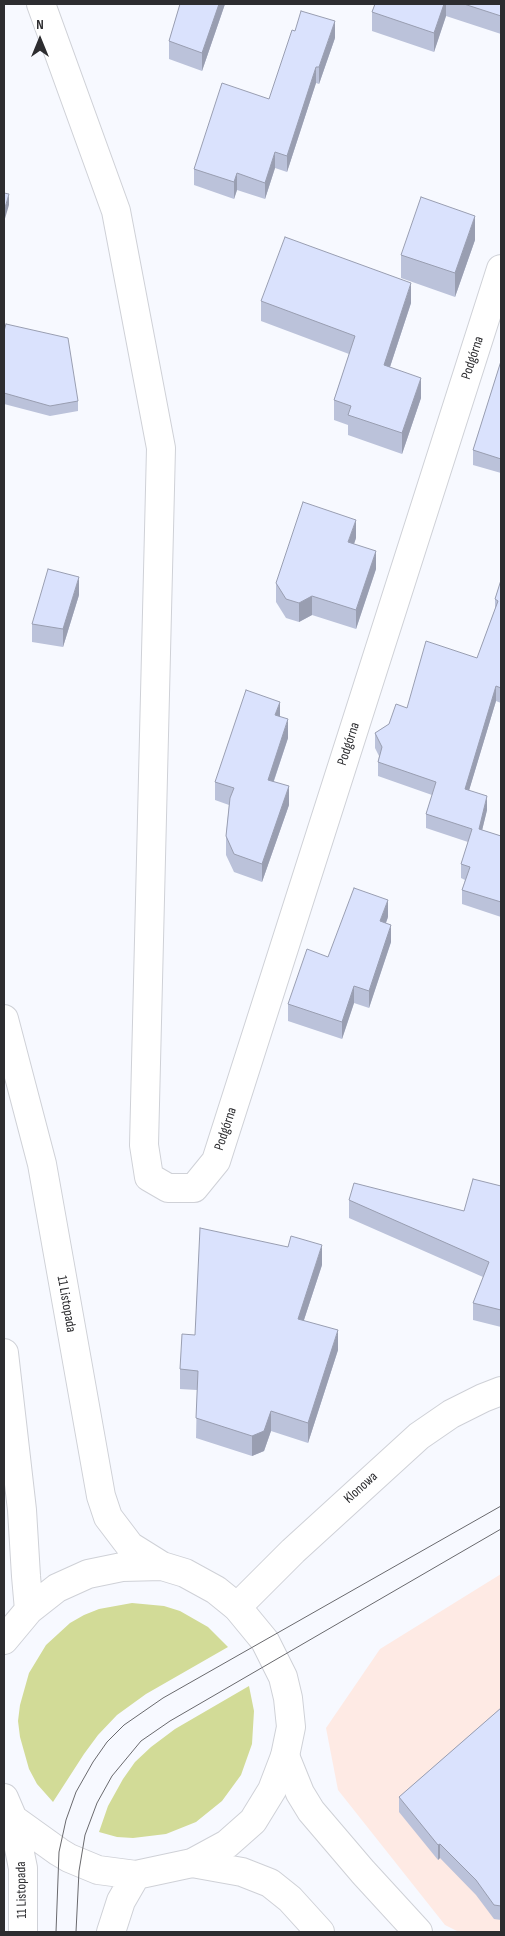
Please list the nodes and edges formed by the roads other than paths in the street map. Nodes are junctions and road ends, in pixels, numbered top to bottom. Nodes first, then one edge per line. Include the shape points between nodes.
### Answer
1 (41, 4) edge
2 (501, 268) edge
3 (4, 1019) edge
4 (4, 1353) edge
5 (501, 1392) edge
6 (162, 1566) junction
7 (237, 1607) junction
8 (29, 1610) junction
9 (4, 1639) edge
10 (285, 1756) junction
11 (8, 1809) edge
12 (192, 1863) junction
13 (136, 1875) junction
14 (22, 1932) edge
15 (111, 1932) edge
16 (320, 1932) edge
17 (418, 1932) edge

1 - 2 street, Podgórna via 116,211 161,448 144,1145 149,1177 168,1188 194,1188 216,1161
3 - 6 street, 11 Listopada via 42,1164 101,1496 108,1517 130,1546
4 - 8 street via 22,1510
5 - 7 street, Klonowa via 451,1414 419,1436
6 - 7 street via 201,1581
6 - 8 street via 122,1566 88,1574 57,1588
7 - 10 street via 265,1641 283,1677 291,1727
8 - 9 street
10 - 12 street via 272,1790 253,1821 227,1844
10 - 17 street via 300,1793 312,1811
11 - 13 street via 69,1858 98,1870
11 - 14 street, 11 Listopada via 24,1868
12 - 13 street
12 - 16 street via 242,1872 270,1883 290,1899
13 - 15 street via 121,1901

